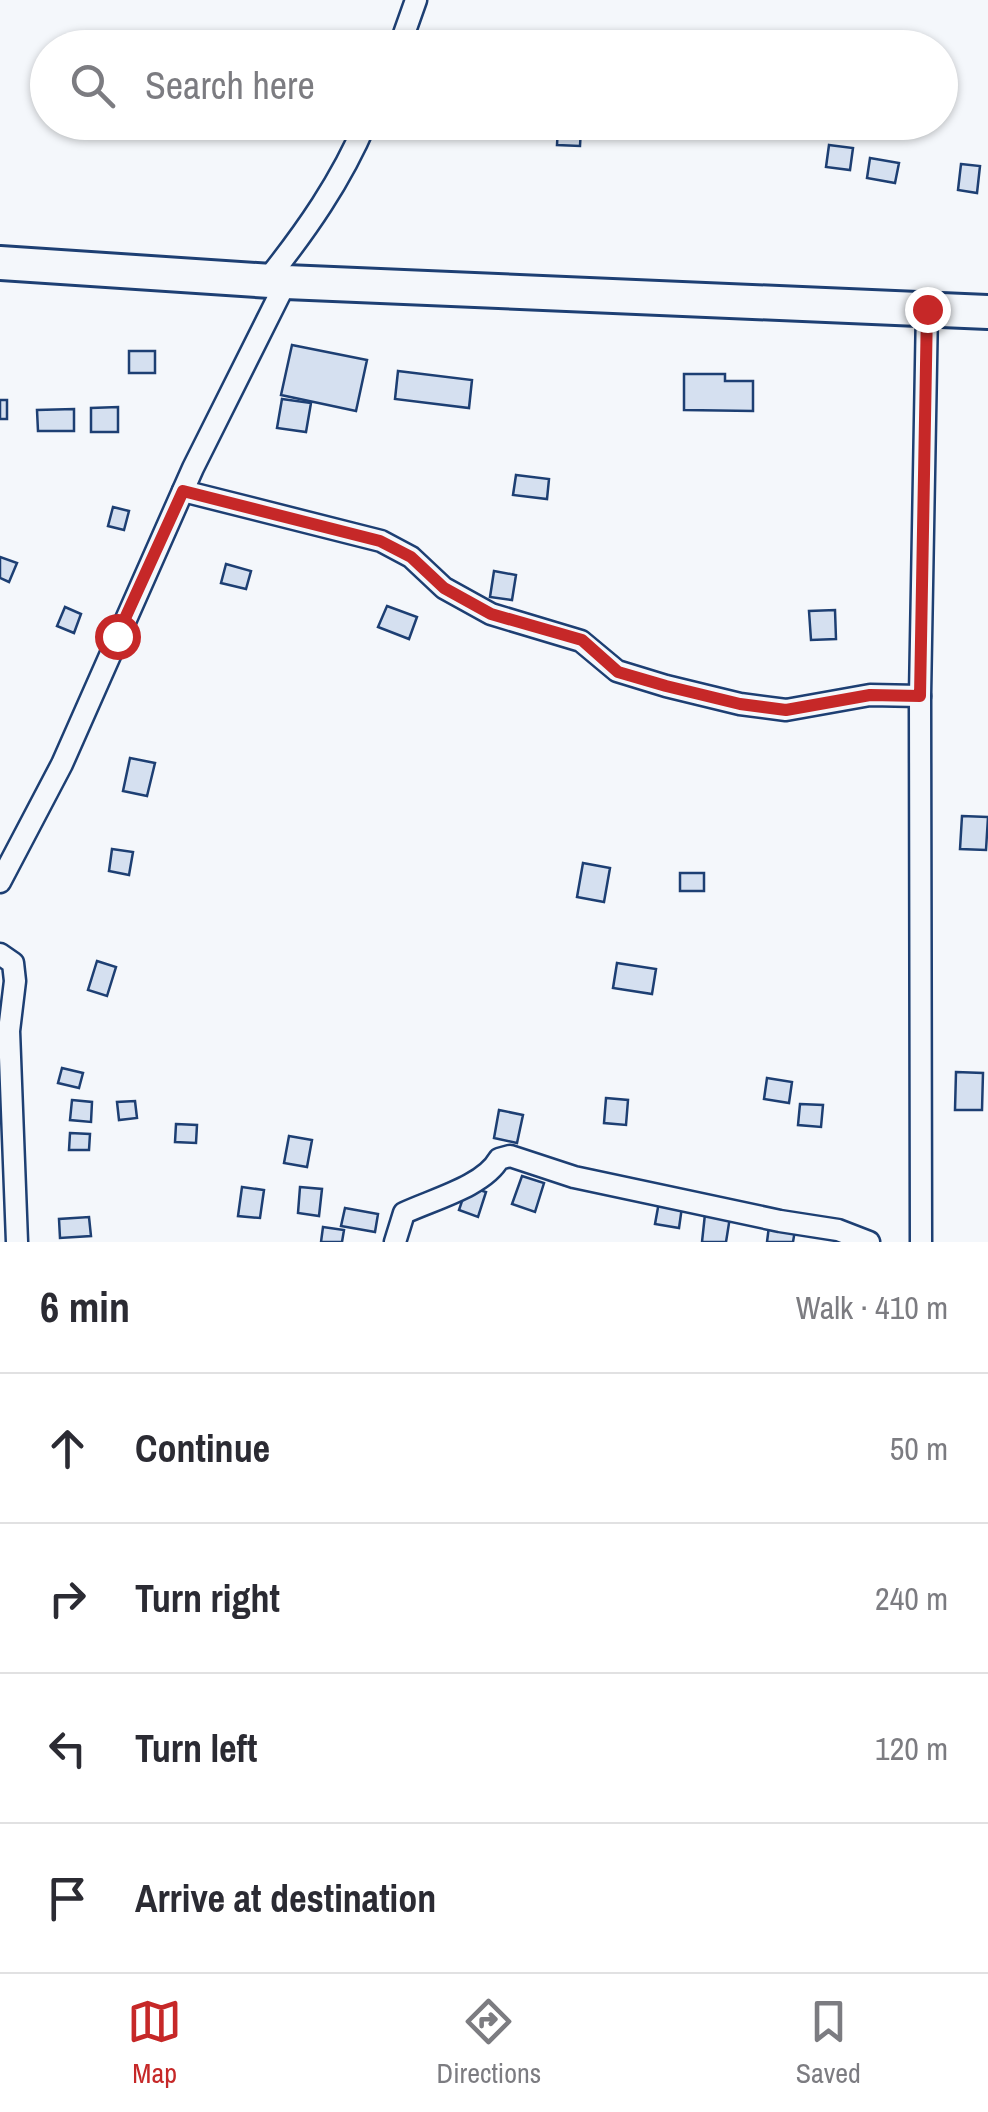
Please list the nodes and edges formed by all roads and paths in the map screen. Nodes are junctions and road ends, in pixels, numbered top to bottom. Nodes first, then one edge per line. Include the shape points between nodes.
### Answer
1 (416, 0) edge
2 (405, 30) edge
3 (358, 140) edge
4 (0, 263) edge
5 (276, 282) junction
6 (927, 309) junction
7 (988, 312) edge
8 (183, 491) junction
9 (920, 696) junction
10 (0, 882) edge
11 (0, 954) edge
12 (16, 1242) edge
13 (395, 1242) edge
14 (869, 1242) edge
15 (921, 1242) edge

1 - 2 street
3 - 5 street
4 - 5 highway
5 - 6 highway
5 - 8 street
6 - 7 highway
6 - 9 street
8 - 9 street via 380,541 491,614 582,640 618,672 666,686 786,710 870,695
8 - 10 street via 62,764
9 - 15 street
11 - 12 street via 13,963 15,981 9,1031
13 - 14 street via 404,1213 478,1183 510,1156 574,1177 838,1230

